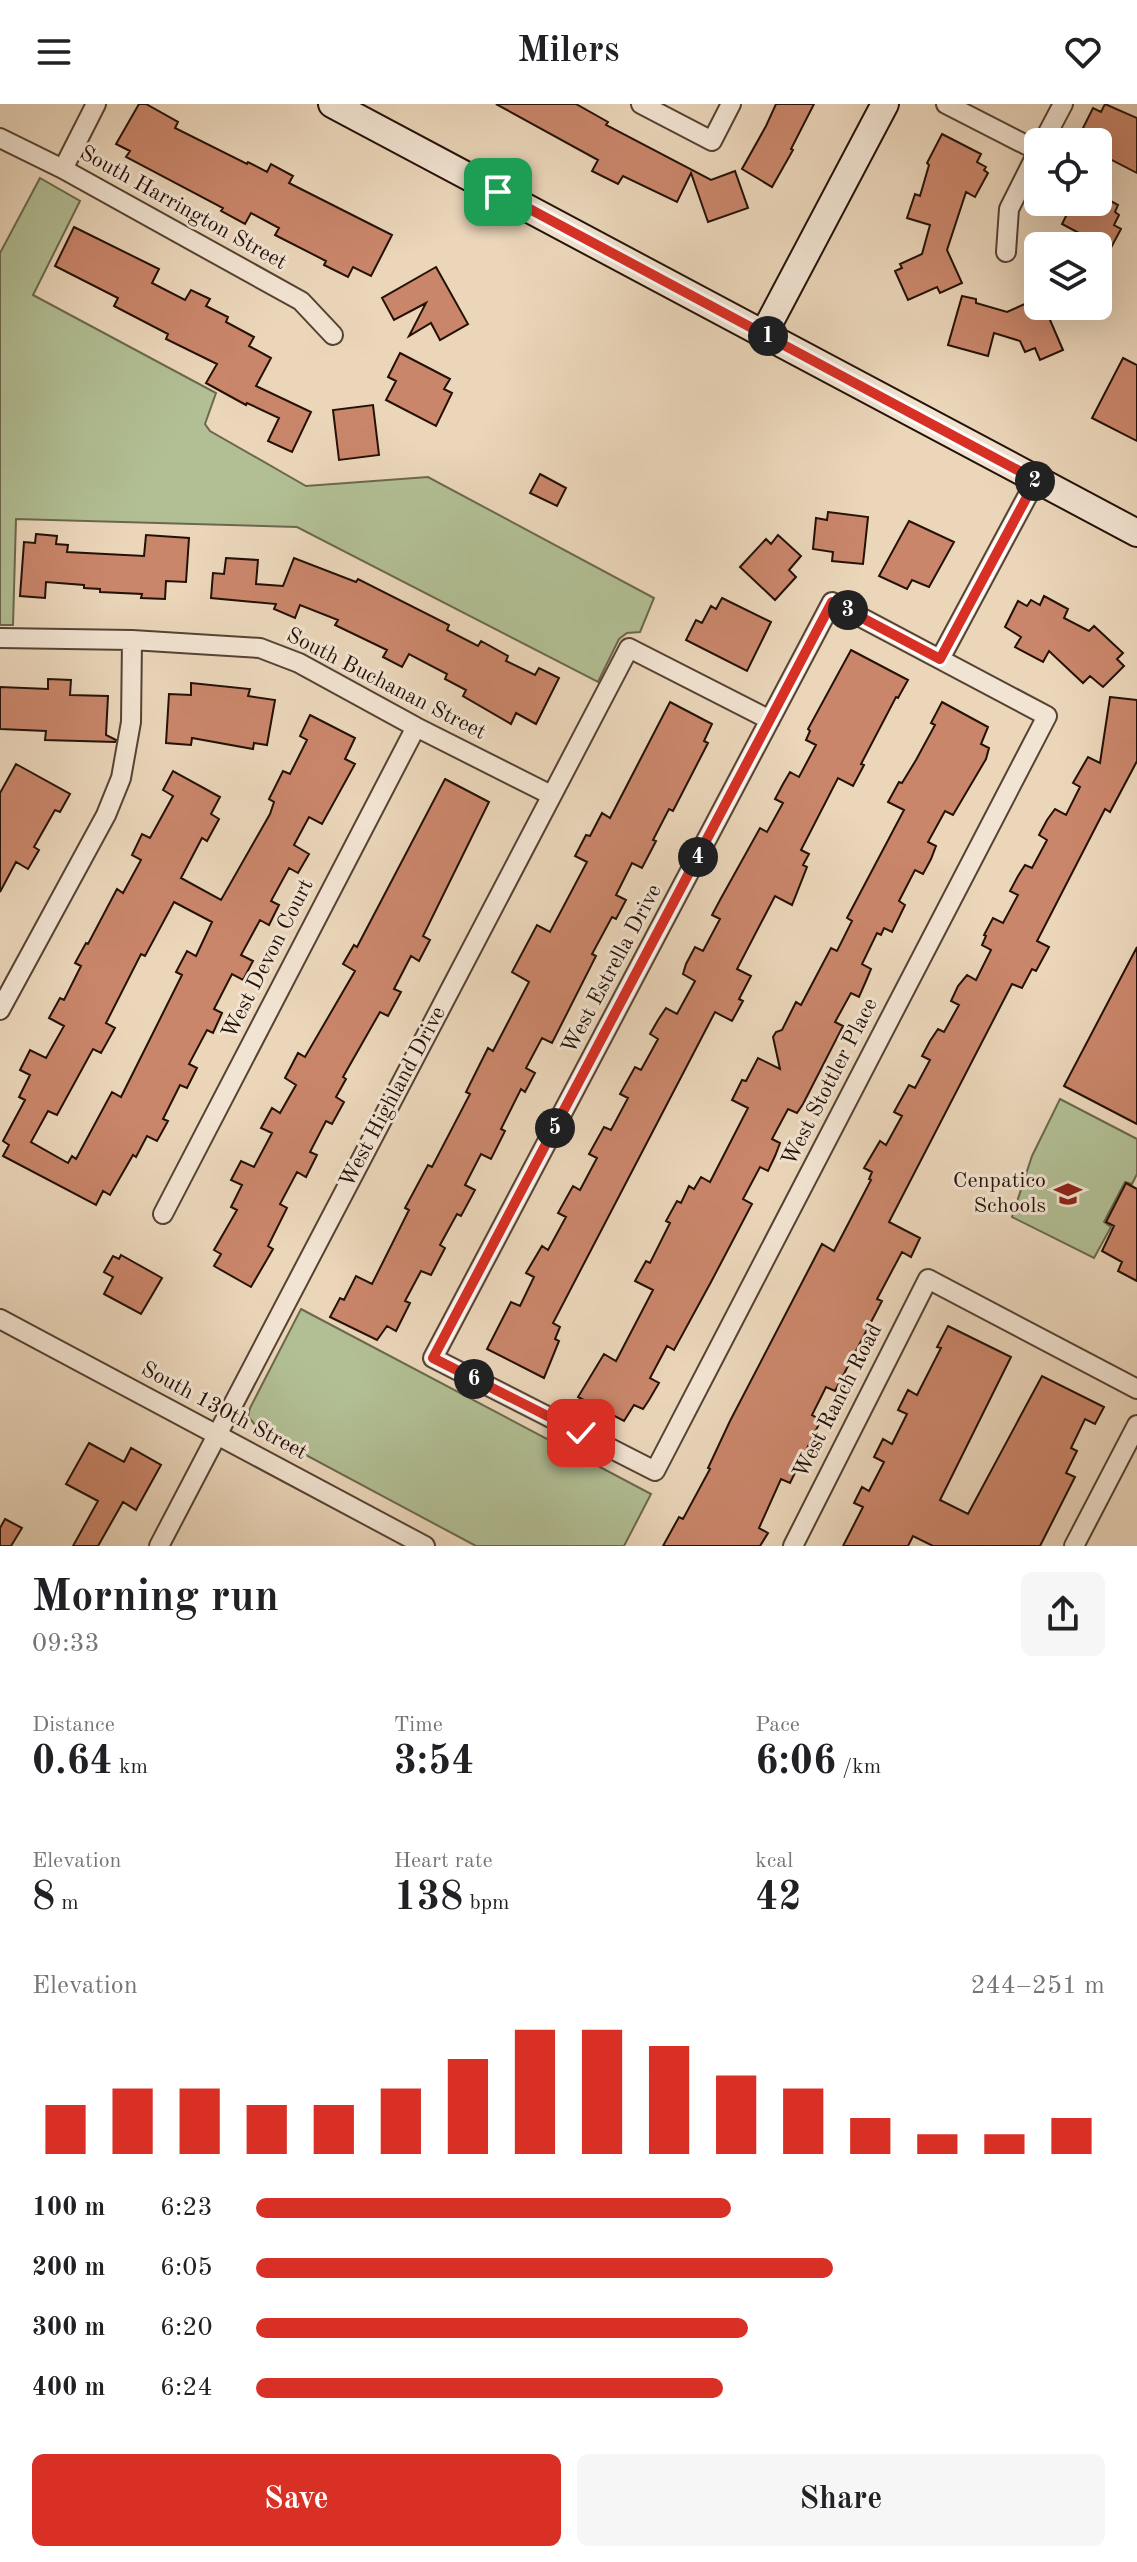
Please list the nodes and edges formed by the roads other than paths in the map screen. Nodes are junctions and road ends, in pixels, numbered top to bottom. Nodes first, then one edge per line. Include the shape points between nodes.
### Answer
1 (96, 104) edge
2 (332, 104) edge
3 (641, 104) edge
4 (731, 104) edge
5 (885, 104) edge
6 (946, 104) edge
7 (1063, 104) edge
8 (1050, 128) edge
9 (0, 138) edge
10 (1024, 144) edge
11 (63, 169) junction
12 (1024, 179) edge
13 (1006, 252) dead end
14 (764, 333) junction
15 (333, 335) dead end
16 (1036, 480) junction
17 (1137, 533) edge
18 (0, 638) edge
19 (132, 640) junction
20 (940, 659) junction
21 (770, 720) junction
22 (416, 727) junction
23 (551, 795) junction
24 (0, 1010) edge
25 (163, 1214) dead end
26 (0, 1319) edge
27 (433, 1358) joint
28 (1137, 1389) edge
29 (1137, 1425) edge
30 (217, 1434) junction
31 (159, 1546) edge
32 (425, 1546) edge
33 (793, 1546) edge
34 (1074, 1546) edge

1 - 11 street
2 - 14 main road
3 - 4 street via 712,141
5 - 14 main road
6 - 10 street
7 - 8 street
9 - 11 street, South Harrington Street
11 - 15 street, South Harrington Street via 301,301
12 - 13 street via 1009,209
14 - 16 main road
16 - 17 main road
16 - 20 street
18 - 19 street, South Buchanan Street
19 - 22 street, South Buchanan Street via 260,648 299,663
19 - 24 street via 131,722 121,778
20 - 21 street, West Estrella Drive via 832,602
20 - 27 street, West Stottler Place via 1047,716 655,1471
21 - 23 street, West Highland Drive via 629,648
21 - 27 street, West Estrella Drive
22 - 23 street, South Buchanan Street
22 - 25 street, West Devon Court
23 - 30 street, West Highland Drive
26 - 30 street, South 130th Street
28 - 33 street, West Ranch Road via 928,1279
29 - 34 street
30 - 31 street, West Highland Drive
30 - 32 street, South 130th Street

